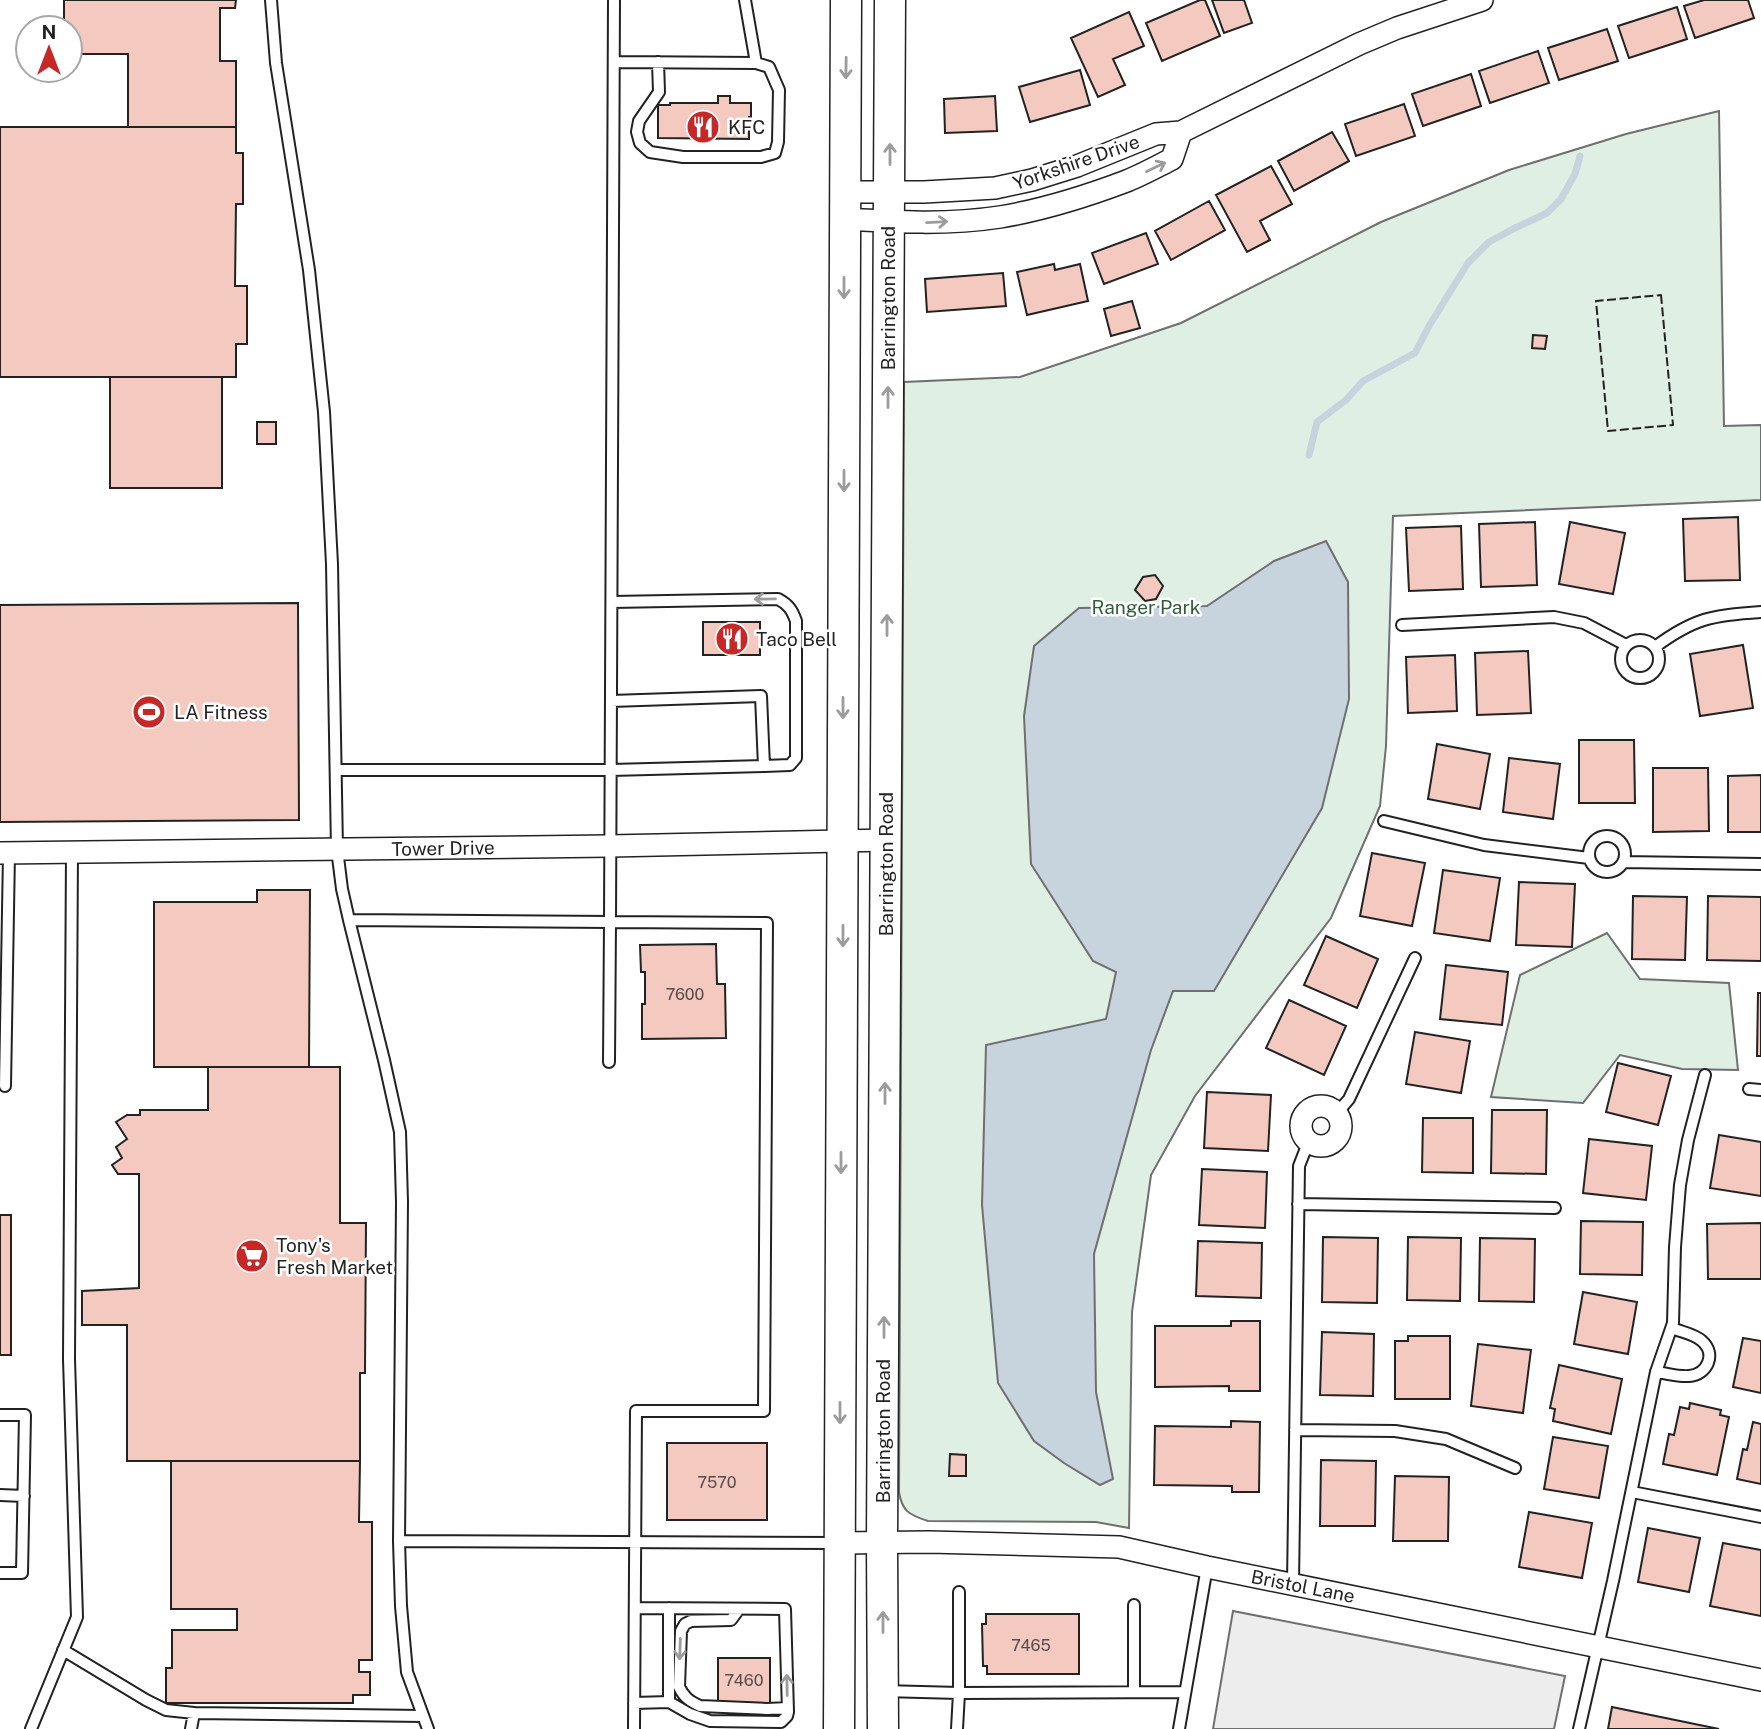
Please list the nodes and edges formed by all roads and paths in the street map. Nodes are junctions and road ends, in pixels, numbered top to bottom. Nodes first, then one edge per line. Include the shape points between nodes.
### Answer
1 (271, 0) edge
2 (614, 0) edge
3 (745, 0) edge
4 (846, 0) edge
5 (890, 0) edge
6 (1482, 0) edge
7 (614, 62) junction
8 (658, 62) junction
9 (755, 63) junction
10 (1181, 132) junction
11 (889, 191) junction
12 (845, 205) junction
13 (888, 222) junction
14 (611, 602) junction
15 (1761, 612) edge
16 (1402, 625) dead end
17 (1626, 645) junction
18 (1655, 647) junction
19 (611, 701) junction
20 (764, 766) junction
21 (611, 769) junction
22 (336, 770) junction
23 (1384, 821) dead end
24 (887, 840) junction
25 (843, 841) junction
26 (610, 846) junction
27 (338, 849) junction
28 (72, 852) junction
29 (4, 853) edge
30 (1589, 858) junction
31 (1623, 862) junction
32 (1761, 864) edge
33 (349, 920) junction
34 (610, 922) junction
35 (1415, 958) dead end
36 (609, 1062) dead end
37 (1705, 1075) dead end
38 (5, 1086) dead end
39 (1337, 1113) junction
40 (1308, 1143) junction
41 (1298, 1204) junction
42 (1555, 1208) dead end
43 (1672, 1328) junction
44 (1656, 1371) junction
45 (0, 1415) edge
46 (1295, 1430) junction
47 (1515, 1468) dead end
48 (1632, 1492) junction
49 (0, 1495) edge
50 (24, 1496) junction
51 (1761, 1517) edge
52 (399, 1541) junction
53 (882, 1542) junction
54 (635, 1543) junction
55 (839, 1543) junction
56 (1208, 1567) junction
57 (0, 1573) edge
58 (1293, 1583) junction
59 (959, 1592) dead end
60 (1134, 1605) dead end
61 (635, 1608) junction
62 (669, 1608) junction
63 (739, 1609) junction
64 (1599, 1647) junction
65 (63, 1650) junction
66 (1761, 1680) edge
67 (883, 1691) junction
68 (1134, 1692) junction
69 (1185, 1692) junction
70 (959, 1693) junction
71 (669, 1702) junction
72 (634, 1703) junction
73 (788, 1708) junction
74 (194, 1713) junction
75 (423, 1716) junction
76 (33, 1728) edge
77 (191, 1729) edge
78 (428, 1729) edge
79 (634, 1729) edge
80 (839, 1729) edge
81 (883, 1729) edge
82 (957, 1729) edge
83 (1179, 1729) edge
84 (1579, 1729) edge

1 - 22 lane via 324,412
2 - 7 lane
3 - 9 lane
4 -> 12 main road
11 -> 5 main road, Barrington Road
6 - 10 street, Yorkshire Drive via 1359,44
7 - 8 lane
7 - 14 lane
8 - 9 lane
8 - 9 lane via 659,92 639,121 637,132 650,152 683,157 775,153 779,90 769,67
10 - 11 street, Yorkshire Drive via 1156,134 1077,166 995,188
13 -> 10 street, Yorkshire Drive via 962,221 1053,205 1125,181 1172,159
11 - 12 street, Yorkshire Drive
11 - 13 main road, Barrington Road
12 - 13 street, Yorkshire Drive
12 -> 25 main road
24 -> 13 main road, Barrington Road
14 - 19 lane
20 -> 14 lane via 790,765 796,758 796,621 787,604 778,599
15 - 18 lane via 1701,620
16 - 17 lane via 1554,617 1584,623
17 - 18 lane via 1644,640
17 - 18 lane via 1621,663 1627,674 1639,679 1656,671
19 - 20 lane via 761,696
19 - 21 lane
20 - 21 lane
21 - 22 lane
21 - 26 lane
22 - 27 lane
23 - 30 lane via 1484,845
24 - 25 street, Tower Drive
53 -> 24 main road, Barrington Road
25 - 26 street, Tower Drive
25 -> 55 main road
26 - 27 street, Tower Drive
26 - 34 lane
27 - 28 street, Tower Drive
27 - 33 lane
28 - 29 street, Tower Drive
28 - 65 lane via 69,1359 77,1617
29 - 38 lane
30 - 31 lane via 1594,868 1604,873
30 - 31 lane via 1593,842 1609,835 1623,845
31 - 32 lane
33 - 34 lane
33 - 52 lane via 400,1132
34 - 36 lane
34 - 54 lane via 767,923 764,1411 636,1411
35 - 39 lane via 1349,1099
37 - 43 lane via 1681,1185
39 - 40 street via 1338,1137 1324,1147
39 - 40 street via 1322,1106 1306,1112 1300,1128
40 - 41 lane via 1299,1167
41 - 42 lane
41 - 46 lane
43 - 44 lane
43 - 44 lane via 1699,1338 1709,1352 1709,1363 1703,1372 1690,1376
44 - 48 lane
45 - 50 lane via 25,1415
46 - 47 lane via 1395,1431 1446,1439
46 - 58 lane
48 - 51 lane
48 - 64 lane
49 - 50 lane
50 - 57 lane via 22,1573
52 - 54 lane
52 - 75 lane via 407,1672
53 - 55 street, Bristol Lane
53 - 56 street, Bristol Lane via 1119,1547
67 -> 53 main road, Barrington Road
54 - 55 lane
54 - 61 lane
55 - 80 main road
56 - 58 street, Bristol Lane
56 - 69 lane
58 - 64 street, Bristol Lane
59 - 70 lane
60 - 68 lane
61 - 62 lane
61 - 72 lane
62 - 63 lane
62 - 71 lane
73 -> 63 lane via 785,1609
63 -> 73 lane via 732,1620 685,1625 679,1687 700,1706
64 - 66 street, Bristol Lane
64 - 84 lane
65 - 74 lane via 166,1710
65 - 76 lane
67 - 70 lane
67 - 81 main road, Barrington Road
68 - 69 lane
68 - 70 lane
69 - 83 lane
70 - 82 lane
71 - 72 lane
71 - 73 lane via 710,1721 781,1722
72 - 79 lane
74 - 75 lane
74 - 77 lane
75 - 78 lane

